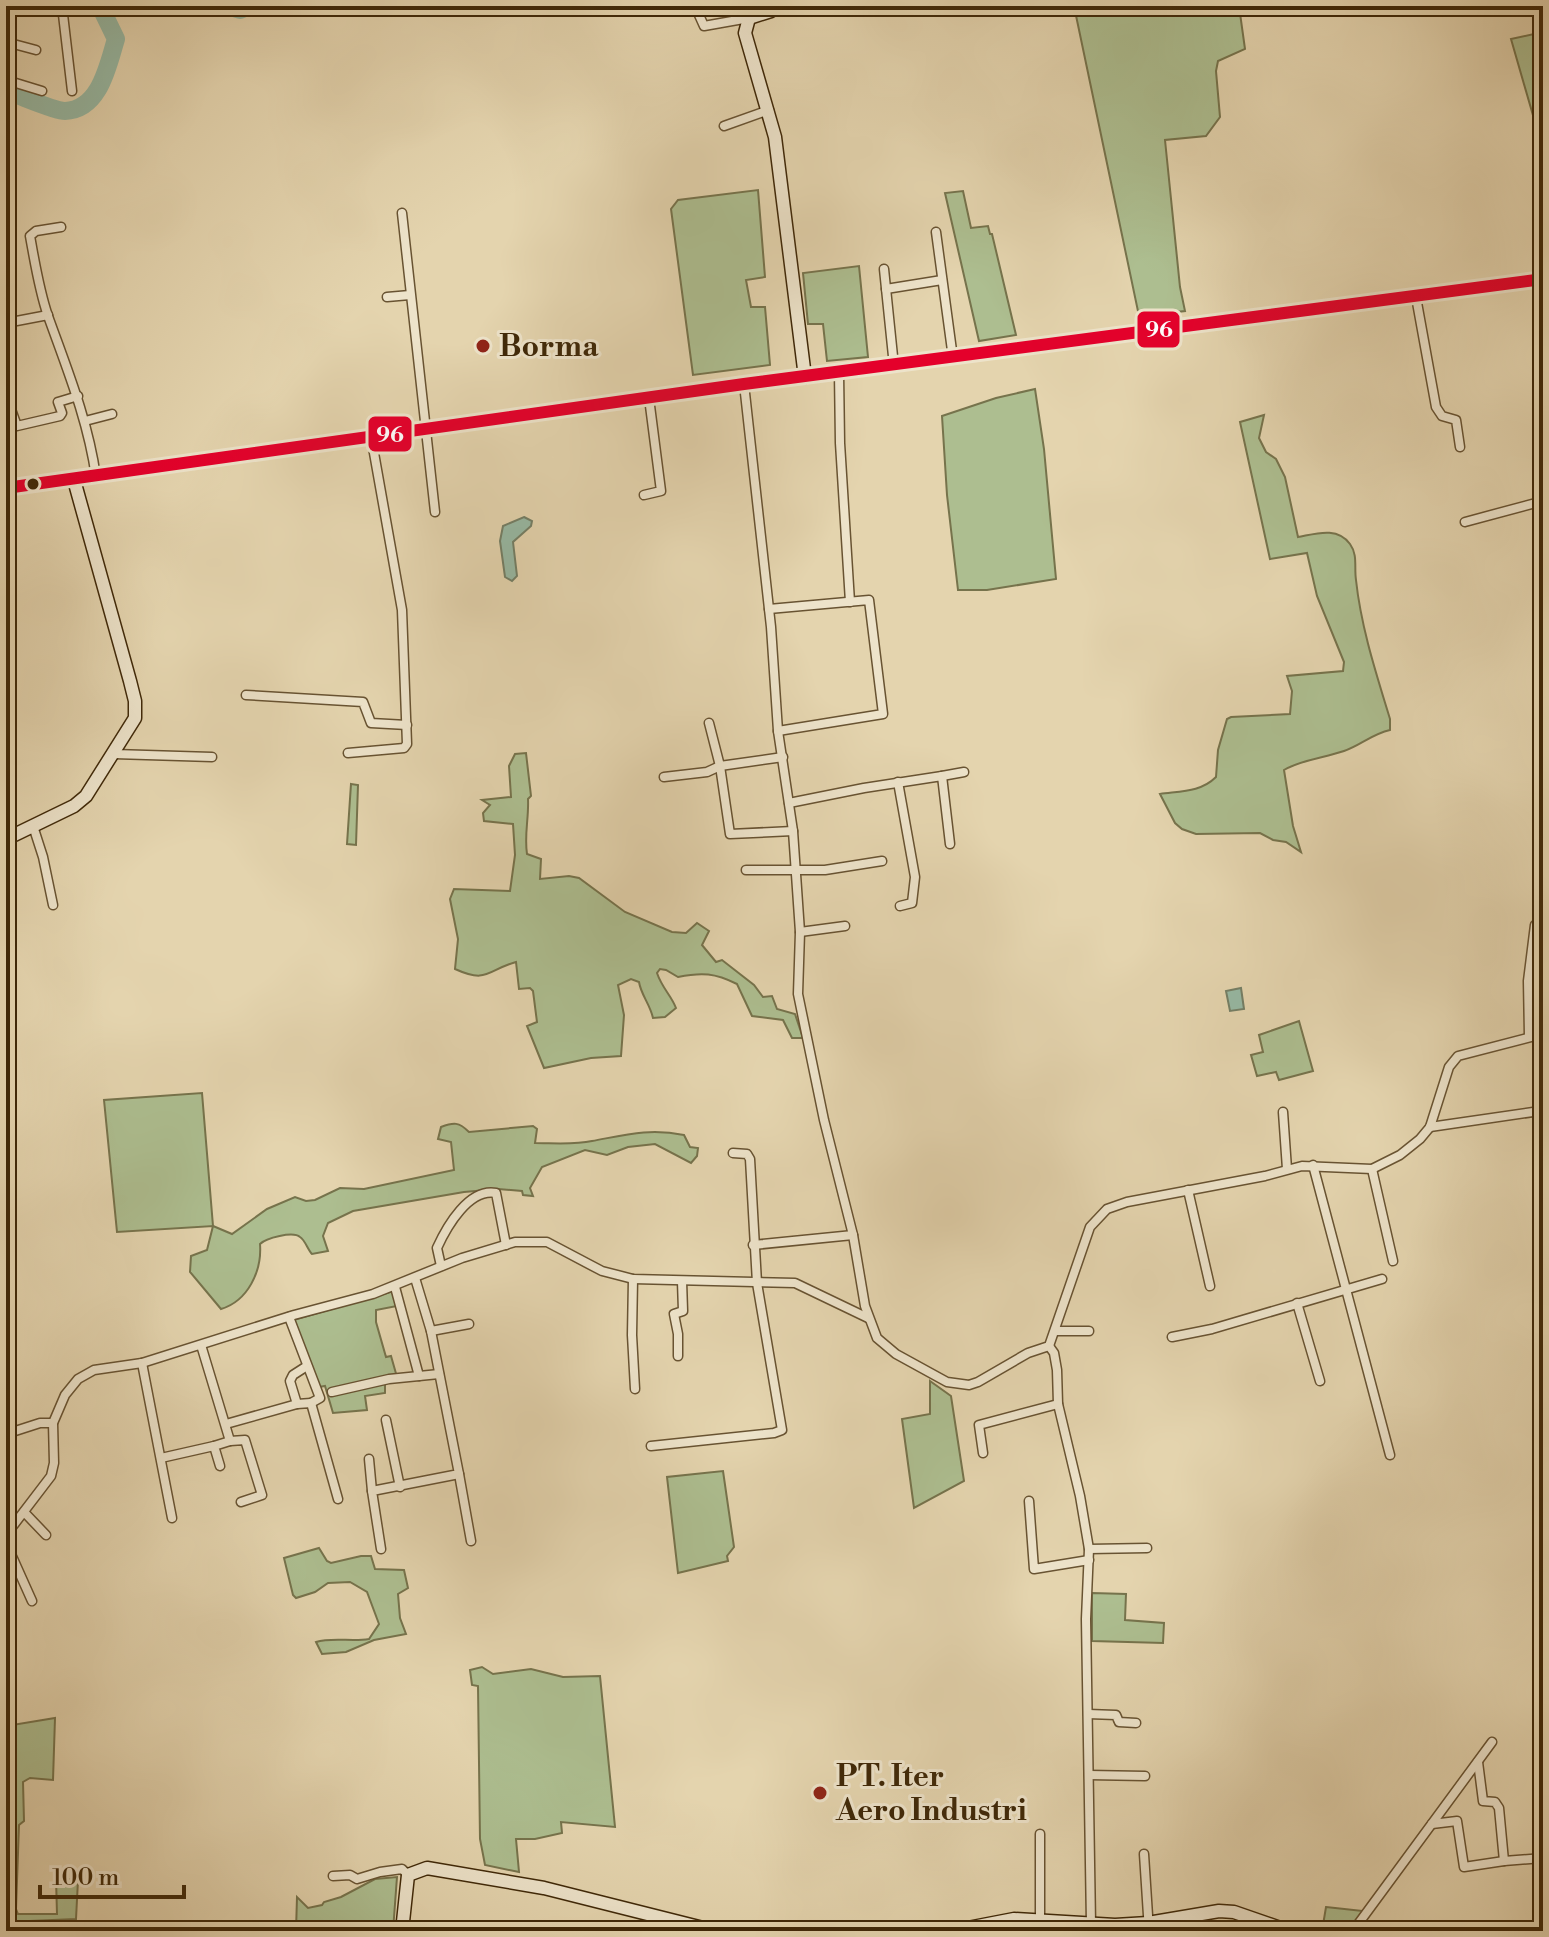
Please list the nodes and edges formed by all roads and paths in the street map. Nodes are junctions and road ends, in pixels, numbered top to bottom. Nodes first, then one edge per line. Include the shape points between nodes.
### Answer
1 (62, 6) edge
2 (695, 6) edge
3 (777, 6) edge
4 (749, 18) junction
5 (6, 42) edge
6 (36, 50) dead end
7 (6, 80) edge
8 (42, 91) dead end
9 (72, 91) dead end
10 (769, 110) junction
11 (724, 126) dead end
12 (402, 213) dead end
13 (61, 227) dead end
14 (936, 232) dead end
15 (884, 269) dead end
16 (1543, 279) edge
17 (942, 280) junction
18 (886, 289) junction
19 (410, 295) junction
20 (387, 297) dead end
21 (1416, 297) junction
22 (48, 315) junction
23 (6, 323) edge
24 (953, 358) junction
25 (894, 366) junction
26 (839, 373) junction
27 (805, 377) junction
28 (744, 384) junction
29 (78, 396) junction
30 (649, 398) junction
31 (6, 411) edge
32 (112, 414) dead end
33 (85, 421) junction
34 (425, 429) junction
35 (371, 436) junction
36 (1460, 447) dead end
37 (96, 477) junction
38 (74, 480) junction
39 (6, 488) edge
40 (644, 495) dead end
41 (1543, 501) edge
42 (435, 512) dead end
43 (1465, 522) dead end
44 (850, 602) junction
45 (769, 609) junction
46 (246, 695) dead end
47 (709, 723) dead end
48 (407, 725) junction
49 (778, 731) junction
50 (348, 753) dead end
51 (114, 754) junction
52 (212, 757) dead end
53 (783, 757) junction
54 (720, 766) junction
55 (964, 772) dead end
56 (942, 776) junction
57 (664, 777) dead end
58 (898, 782) junction
59 (789, 803) junction
60 (33, 826) junction
61 (793, 831) junction
62 (6, 839) edge
63 (950, 844) dead end
64 (882, 861) dead end
65 (795, 869) junction
66 (746, 870) dead end
67 (53, 905) dead end
68 (900, 906) dead end
69 (1543, 920) edge
70 (845, 926) dead end
71 (800, 932) junction
72 (1543, 1034) edge
73 (1529, 1036) junction
74 (1540, 1111) dead end
75 (1283, 1112) dead end
76 (1430, 1127) junction
77 (733, 1153) dead end
78 (1313, 1165) junction
79 (1287, 1169) junction
80 (1372, 1169) junction
81 (1188, 1190) junction
82 (853, 1235) junction
83 (506, 1245) junction
84 (753, 1245) junction
85 (1393, 1261) dead end
86 (441, 1266) junction
87 (415, 1278) junction
88 (633, 1279) junction
89 (1382, 1279) dead end
90 (682, 1281) junction
91 (757, 1283) junction
92 (1210, 1286) dead end
93 (395, 1287) junction
94 (1346, 1289) junction
95 (1297, 1303) junction
96 (289, 1317) junction
97 (868, 1318) junction
98 (469, 1324) dead end
99 (431, 1331) junction
100 (1056, 1331) junction
101 (1089, 1331) dead end
102 (1172, 1337) dead end
103 (201, 1345) junction
104 (1049, 1346) junction
105 (678, 1356) dead end
106 (142, 1363) junction
107 (307, 1366) junction
108 (439, 1374) junction
109 (419, 1376) junction
110 (1320, 1381) dead end
111 (635, 1389) dead end
112 (332, 1392) dead end
113 (311, 1403) junction
114 (297, 1404) junction
115 (1058, 1404) junction
116 (386, 1420) dead end
117 (53, 1423) junction
118 (226, 1424) junction
119 (9, 1433) dead end
120 (230, 1441) junction
121 (214, 1446) junction
122 (651, 1446) dead end
123 (983, 1453) dead end
124 (1390, 1455) dead end
125 (161, 1458) junction
126 (369, 1459) dead end
127 (220, 1466) dead end
128 (459, 1474) junction
129 (400, 1487) junction
130 (372, 1491) junction
131 (338, 1499) dead end
132 (1029, 1501) dead end
133 (241, 1502) dead end
134 (24, 1512) junction
135 (172, 1518) dead end
136 (6, 1535) edge
137 (46, 1535) dead end
138 (471, 1541) dead end
139 (6, 1543) edge
140 (1147, 1548) dead end
141 (381, 1549) dead end
142 (1089, 1549) junction
143 (1089, 1560) junction
144 (32, 1601) dead end
145 (1088, 1714) junction
146 (1136, 1723) dead end
147 (1492, 1742) dead end
148 (1478, 1761) junction
149 (1089, 1775) junction
150 (1145, 1776) dead end
151 (1431, 1824) junction
152 (1040, 1834) dead end
153 (1144, 1854) dead end
154 (1543, 1858) edge
155 (1504, 1861) junction
156 (408, 1875) junction
157 (333, 1876) dead end
158 (1040, 1921) junction
159 (1091, 1924) junction
160 (1067, 1927) edge
161 (1149, 1927) edge
162 (402, 1931) edge
163 (715, 1931) edge
164 (952, 1931) edge
165 (1289, 1931) edge
166 (1353, 1931) edge

1 - 9 street
2 - 4 street via 704,26
3 - 4 street
4 - 10 street via 745,33
5 - 6 street
7 - 8 street
10 - 11 street
10 - 27 street
12 - 19 street
13 - 22 street via 30,236
14 - 17 street
15 - 18 street
16 - 21 main road
17 - 18 street
17 - 24 street
18 - 25 street
19 - 20 street
19 - 34 street
21 - 24 main road
21 - 36 street via 1436,407 1442,416 1456,419
22 - 23 street
22 - 29 street
24 - 25 main road
25 - 26 main road
26 - 27 main road
26 - 44 street
27 - 28 main road
28 - 30 main road
28 - 45 street
29 - 31 street via 58,402 60,416 32,423 17,426 12,412
29 - 33 street
30 - 34 main road
30 - 40 street via 661,491
32 - 33 street
33 - 37 street
34 - 35 main road
34 - 42 street
35 - 37 main road
35 - 48 street via 402,610
37 - 38 main road
38 - 39 main road
38 - 51 street via 135,701 135,718
41 - 43 street
44 - 45 street
44 - 49 street via 869,600 883,716
45 - 49 street
46 - 48 street via 363,702 371,723
47 - 54 street
48 - 50 street via 404,748
49 - 53 street
51 - 52 street
51 - 60 street via 80,802
53 - 54 street
53 - 59 street
54 - 57 street
54 - 61 street via 730,834
55 - 56 street
56 - 58 street
56 - 63 street
58 - 59 street
58 - 68 street via 915,884 912,903
59 - 61 street
60 - 62 street
60 - 67 street
61 - 65 street
64 - 65 street
65 - 66 street
65 - 71 street
69 - 73 street via 1535,925 1531,955
70 - 71 street
71 - 82 street via 798,994
72 - 73 street
73 - 76 street via 1455,1059
74 - 76 street
75 - 79 street
76 - 80 street via 1410,1148
77 - 84 street via 750,1159
78 - 79 street
78 - 80 street
78 - 94 street
79 - 81 street
80 - 85 street
81 - 92 street
81 - 100 street via 1127,1202 1100,1214 1090,1227
82 - 84 street
82 - 97 street
83 - 86 street
83 - 86 street via 496,1193 485,1193 461,1210 446,1231 437,1248
83 - 88 street via 547,1242 602,1271
84 - 91 street
86 - 87 street
87 - 93 street
87 - 99 street
88 - 90 street
88 - 111 street
89 - 94 street
90 - 91 street
90 - 105 street via 683,1311 674,1314
91 - 97 street via 795,1283
91 - 122 street via 782,1430
93 - 96 street
93 - 109 street
94 - 95 street
94 - 124 street
95 - 102 street
95 - 110 street
96 - 103 street
96 - 107 street
97 - 104 street via 889,1349 958,1385 978,1382
98 - 99 street
99 - 108 street
100 - 101 street
100 - 104 street
103 - 106 street
103 - 118 street
104 - 115 street via 1057,1370
106 - 117 street via 94,1370 78,1379
106 - 125 street
107 - 113 street via 320,1398
107 - 114 street via 290,1381
108 - 109 street
108 - 128 street
109 - 112 street
113 - 114 street
113 - 131 street
114 - 118 street
115 - 123 street via 979,1425
115 - 142 street
116 - 129 street
117 - 119 street
117 - 134 street via 53,1471
118 - 120 street
120 - 121 street
120 - 133 street via 244,1439 262,1495
121 - 125 street
121 - 127 street
125 - 135 street
126 - 130 street
128 - 129 street
128 - 138 street
129 - 130 street
130 - 141 street
132 - 143 street via 1034,1569
134 - 136 street
134 - 137 street
139 - 144 street
140 - 142 street
142 - 143 street
143 - 145 street
145 - 146 street via 1116,1715 1119,1722
145 - 149 street
147 - 148 street
148 - 151 street
148 - 155 street via 1483,1801 1499,1808
149 - 150 street
149 - 159 street
151 - 155 street via 1457,1821 1464,1867
151 - 166 street
152 - 158 street
153 - 161 street
154 - 155 street
156 - 157 street via 402,1869 357,1879
156 - 162 street
156 - 163 street via 427,1868 455,1871
158 - 160 street
158 - 164 street via 1014,1919
159 - 160 street
159 - 161 street
161 - 165 street via 1219,1911

